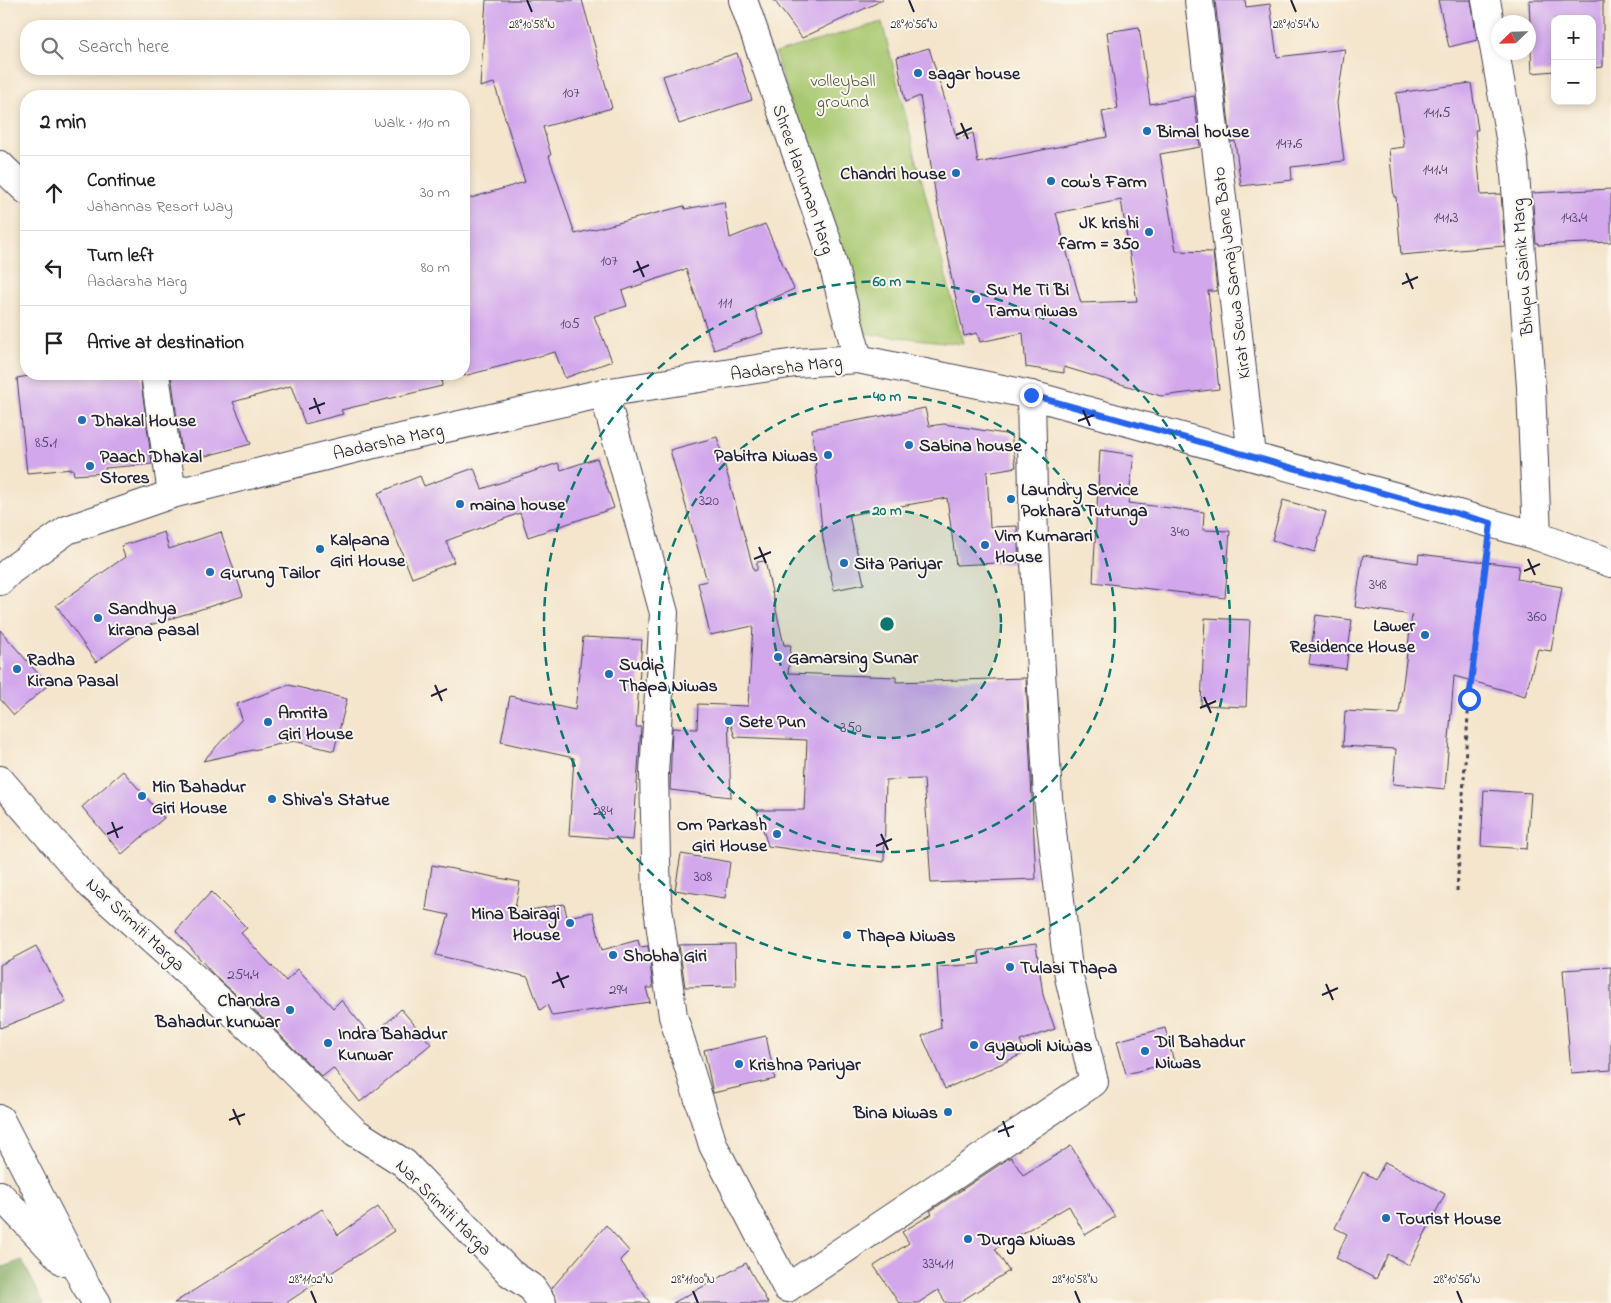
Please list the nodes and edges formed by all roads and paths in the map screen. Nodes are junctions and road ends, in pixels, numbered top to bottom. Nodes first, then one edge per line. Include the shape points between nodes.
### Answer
1 (743, 0) edge
2 (1199, 0) edge
3 (1486, 0) edge
4 (0, 165) edge
5 (20, 184) edge
6 (858, 359) junction
7 (156, 380) edge
8 (604, 393) junction
9 (1031, 395) junction
10 (1252, 456) junction
11 (172, 494) junction
12 (1491, 523) junction
13 (1537, 536) junction
14 (1611, 562) edge
15 (0, 581) edge
16 (0, 780) edge
17 (1458, 891) dead end
18 (0, 1119) edge
19 (0, 1195) edge
20 (91, 1293) edge
21 (792, 1295) edge
22 (542, 1303) edge

1 - 6 street, Shree Hanuman Marg via 826,238
2 - 10 street, Kirat Sewa Samaj Jane Bato
3 - 13 street, Bhupu Sainik Marg via 1514,161 1531,387
4 - 5 street
6 - 8 street, Aadarsha Marg via 795,363
6 - 9 street, Aadarsha Marg
7 - 11 street
8 - 11 street, Aadarsha Marg via 374,444
8 - 21 street via 664,613 654,773 657,901 673,1016 713,1145
9 - 10 street, Aadarsha Marg
9 - 21 street via 1034,543 1048,798 1069,977 1094,1082
10 - 12 street, Aadarsha Marg
11 - 15 street, Aadarsha Marg via 67,530
12 - 13 street, Aadarsha Marg
12 - 17 path via 1469,699
13 - 14 street, Aadarsha Marg
16 - 22 street, Nar Srimiti Marga via 91,885 259,1036 355,1132 404,1163 510,1273 532,1288
18 - 20 street
19 - 20 street

